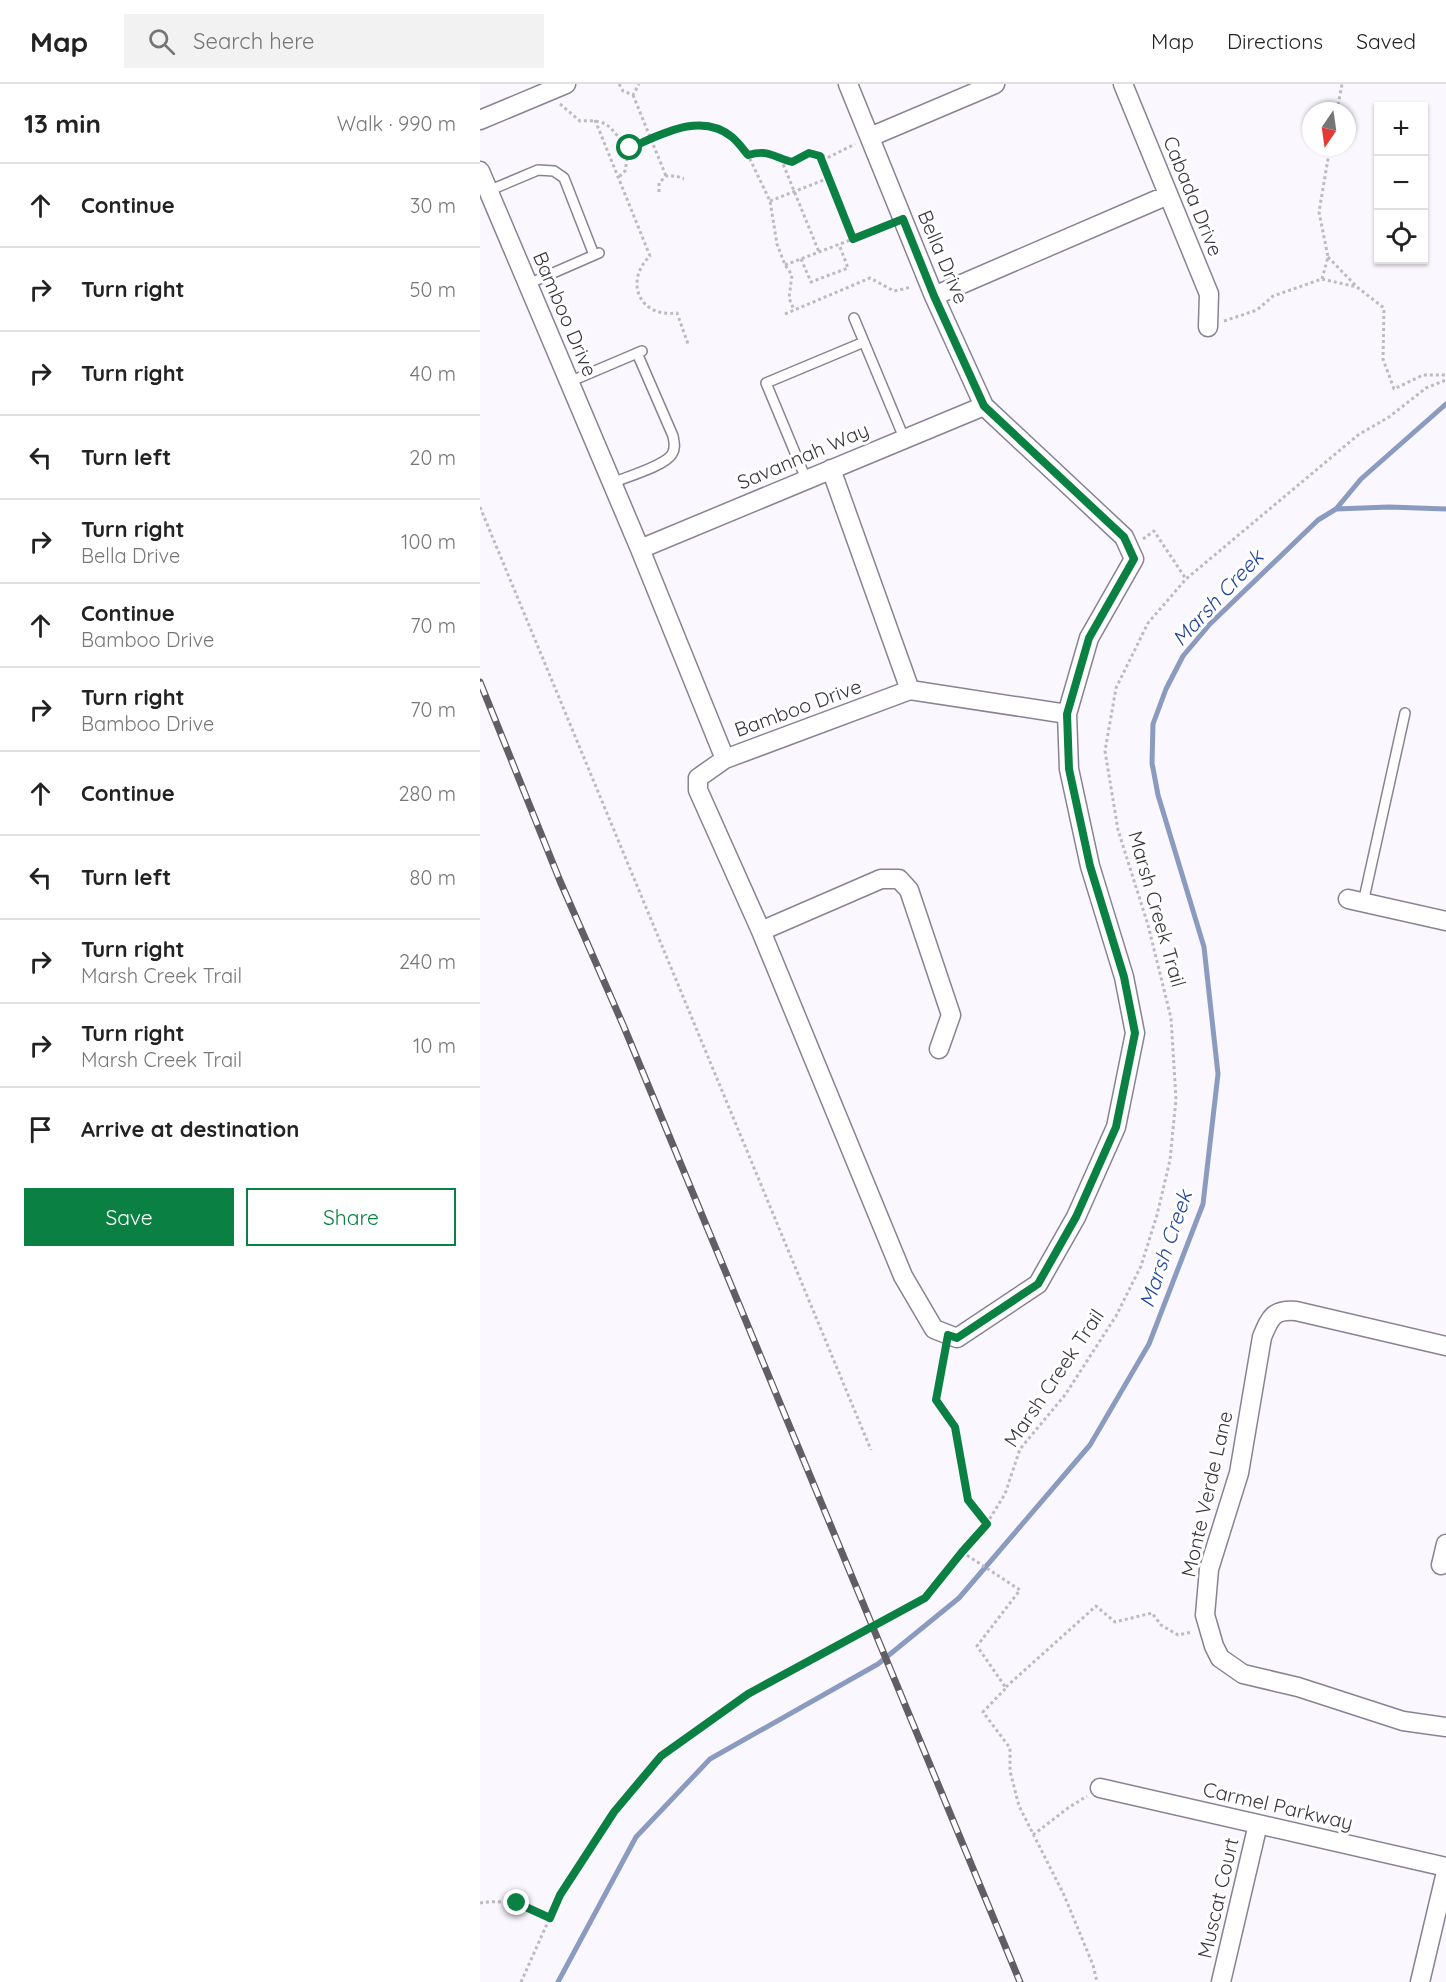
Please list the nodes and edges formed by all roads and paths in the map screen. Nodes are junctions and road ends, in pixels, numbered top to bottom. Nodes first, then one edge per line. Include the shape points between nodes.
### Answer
1 (620, 84) edge
2 (639, 84) edge
3 (848, 84) edge
4 (995, 84) edge
5 (1123, 84) edge
6 (1342, 84) edge
7 (559, 87) edge
8 (633, 95) junction
9 (1339, 102) edge
10 (480, 120) edge
11 (594, 120) junction
12 (870, 137) junction
13 (651, 139) junction
14 (630, 148) junction
15 (748, 155) junction
16 (820, 156) junction
17 (1328, 156) edge
18 (781, 159) junction
19 (480, 171) edge
20 (666, 176) junction
21 (619, 177) junction
22 (829, 178) junction
23 (684, 179) dead end
24 (488, 191) junction
25 (795, 191) junction
26 (659, 192) dead end
27 (1168, 195) junction
28 (770, 201) junction
29 (903, 219) junction
30 (853, 239) junction
31 (839, 244) junction
32 (819, 252) junction
33 (1328, 257) junction
34 (801, 259) junction
35 (785, 265) junction
36 (1322, 279) junction
37 (528, 285) junction
38 (1357, 287) junction
39 (931, 288) junction
40 (794, 310) junction
41 (785, 314) dead end
42 (854, 318) dead end
43 (1208, 327) joint
44 (864, 342) junction
45 (688, 344) dead end
46 (1446, 375) edge
47 (1446, 380) edge
48 (569, 382) junction
49 (984, 406) junction
50 (904, 438) junction
51 (831, 469) junction
52 (806, 479) junction
53 (612, 483) junction
54 (480, 507) edge
55 (1130, 548) junction
56 (640, 549) junction
57 (1186, 579) junction
58 (910, 690) junction
59 (1405, 713) dead end
60 (1067, 714) junction
61 (725, 759) junction
62 (1355, 901) joint
63 (1446, 921) edge
64 (761, 931) junction
65 (939, 1049) dead end
66 (948, 1335) junction
67 (1446, 1346) edge
68 (871, 1450) dead end
69 (987, 1524) junction
70 (1446, 1544) edge
71 (962, 1552) junction
72 (1442, 1565) dead end
73 (1209, 1629) junction
74 (1006, 1688) junction
75 (1446, 1727) edge
76 (1100, 1788) joint
77 (1258, 1824) junction
78 (1033, 1835) junction
79 (1446, 1867) edge
80 (1446, 1872) edge
81 (480, 1903) edge
82 (550, 1918) junction
83 (521, 1982) edge
84 (1097, 1982) edge
85 (1221, 1982) edge
86 (1420, 1982) edge

1 - 8 path via 623,91
2 - 8 path
3 - 12 street, Bella Drive
4 - 12 street
5 - 27 street, Cabada Drive
6 - 9 path
7 - 10 street
7 - 11 path via 559,104 580,121
8 - 13 path
11 - 14 path via 609,124
11 - 21 path
12 - 16 path via 829,157
12 - 29 street, Bella Drive
13 - 14 path
13 - 15 path via 671,129 710,126 731,136
13 - 20 path
14 - 21 path via 625,171
15 - 18 path via 770,152
15 - 28 path
16 - 18 path via 809,153 792,162
16 - 22 path
17 - 33 path via 1318,212
18 - 25 path
19 - 24 street, Bamboo Drive
20 - 23 path
20 - 26 path via 659,183
21 - 45 path via 651,256 637,278 638,293 647,308 676,313
22 - 25 path
22 - 30 path
24 - 37 street, Bamboo Drive
24 - 37 lane via 538,170 554,171 564,178 596,254
25 - 28 path
25 - 32 path
27 - 39 street
27 - 43 street, Cabada Drive via 1209,294
28 - 35 path
29 - 30 path
29 - 39 street, Bella Drive
30 - 31 path
31 - 32 path
31 - 34 path via 848,268 839,272 811,282
32 - 34 path
33 - 36 path
33 - 38 path
34 - 35 path
35 - 40 path via 792,275 789,298
36 - 38 path
36 - 43 path via 1273,296 1257,309
37 - 48 street, Bamboo Drive
38 - 46 path via 1384,308 1383,360 1394,389 1423,375
39 - 40 path via 894,291 870,278
39 - 49 street, Bella Drive
40 - 41 path
42 - 44 lane
44 - 50 lane
44 - 52 lane via 766,383
47 - 57 path, Marsh Creek Trail via 1426,388 1358,435
48 - 53 street, Bamboo Drive
48 - 53 lane via 640,352 674,436 675,448 671,457
49 - 50 street, Savannah Way
49 - 55 street, Bella Drive via 1124,537
50 - 51 street, Savannah Way
51 - 52 street, Savannah Way
51 - 58 street
52 - 56 street, Savannah Way
53 - 56 street, Bamboo Drive
54 - 68 path
55 - 57 path via 1154,531
55 - 60 street via 1134,559 1089,638
56 - 61 street, Bamboo Drive
57 - 69 path, Marsh Creek Trail via 1148,623 1116,688 1106,751 1118,830 1148,925 1171,1018 1176,1099 1170,1160 1141,1266 1116,1316 1065,1395 1020,1449 1005,1494
58 - 60 street, Bamboo Drive
58 - 61 street, Bamboo Drive
59 - 62 lane
60 - 66 street via 1069,769 1090,866 1124,977 1135,1033 1116,1127 1076,1217 1038,1284 957,1338
61 - 64 street via 698,778 698,790
62 - 63 street
64 - 65 street via 881,879 899,879 909,890 951,1016
64 - 66 street via 903,1276 934,1329
66 - 69 path via 936,1400 955,1427 968,1500
67 - 73 street, Monte Verde Lane via 1296,1311 1282,1310 1270,1318 1262,1337 1239,1473 1209,1569 1205,1615
69 - 71 path, Marsh Creek Trail
70 - 72 street
71 - 74 path via 1020,1590 977,1646
71 - 82 path, Marsh Creek Trail via 925,1598 748,1694 661,1756 614,1812 560,1895
73 - 74 path via 1178,1635 1161,1625 1152,1613 1115,1622 1096,1606
73 - 75 street, Monte Verde Lane via 1220,1658 1243,1674 1298,1687 1403,1721
74 - 78 path via 983,1712 1010,1748 1010,1771 1018,1806
76 - 77 street, Carmel Parkway
76 - 78 path
77 - 79 street, Carmel Parkway
77 - 85 street, Muscat Court
78 - 84 path via 1064,1895
80 - 86 street
81 - 82 path via 517,1903
82 - 83 path, Marsh Creek Trail

